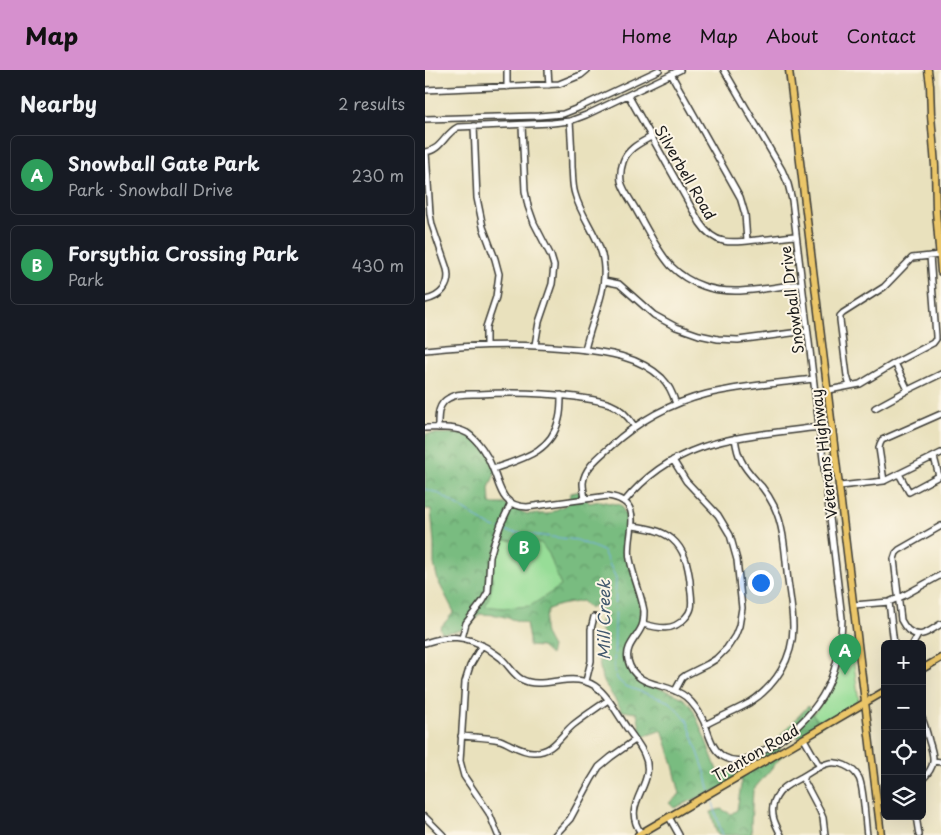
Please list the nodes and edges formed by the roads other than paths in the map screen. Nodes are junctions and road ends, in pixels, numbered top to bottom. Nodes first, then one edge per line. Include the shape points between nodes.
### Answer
1 (507, 70) edge
2 (549, 70) edge
3 (587, 70) edge
4 (659, 70) edge
5 (680, 70) edge
6 (724, 70) edge
7 (789, 70) edge
8 (928, 70) edge
9 (671, 74) junction
10 (549, 85) junction
11 (507, 87) junction
12 (425, 90) edge
13 (628, 95) junction
14 (425, 119) edge
15 (570, 121) junction
16 (522, 125) junction
17 (473, 126) junction
18 (651, 137) junction
19 (426, 152) edge
20 (938, 166) edge
21 (795, 236) junction
22 (747, 241) junction
23 (811, 254) junction
24 (940, 255) junction
25 (798, 256) junction
26 (930, 256) junction
27 (941, 272) edge
28 (604, 281) junction
29 (801, 284) junction
30 (425, 300) edge
31 (807, 332) junction
32 (486, 345) junction
33 (535, 345) junction
34 (425, 350) edge
35 (585, 350) junction
36 (895, 363) junction
37 (941, 374) edge
38 (813, 379) junction
39 (850, 386) junction
40 (829, 390) junction
41 (908, 390) junction
42 (561, 396) junction
43 (677, 404) junction
44 (875, 408) dead end
45 (941, 414) edge
46 (635, 427) junction
47 (819, 427) junction
48 (425, 428) edge
49 (438, 428) junction
50 (735, 438) junction
51 (941, 453) edge
52 (934, 456) junction
53 (673, 460) junction
54 (493, 470) junction
55 (899, 474) junction
56 (884, 481) junction
57 (840, 486) junction
58 (585, 498) junction
59 (624, 502) junction
60 (511, 503) junction
61 (633, 526) junction
62 (941, 526) edge
63 (833, 542) junction
64 (846, 542) junction
65 (941, 575) edge
66 (898, 599) junction
67 (889, 602) junction
68 (853, 605) junction
69 (594, 617) dead end
70 (643, 624) junction
71 (941, 624) edge
72 (918, 635) junction
73 (462, 638) junction
74 (894, 640) edge
75 (915, 640) edge
76 (425, 643) edge
77 (482, 645) junction
78 (941, 658) edge
79 (926, 667) edge
80 (586, 681) junction
81 (675, 690) junction
82 (881, 693) edge
83 (608, 700) junction
84 (865, 703) junction
85 (705, 725) junction
86 (926, 730) edge
87 (461, 736) junction
88 (804, 739) junction
89 (635, 740) junction
90 (780, 741) junction
91 (786, 749) junction
92 (933, 761) junction
93 (941, 762) edge
94 (820, 767) junction
95 (926, 776) edge
96 (802, 777) junction
97 (669, 817) junction
98 (425, 818) edge
99 (917, 820) edge
100 (639, 834) edge
101 (443, 835) edge
102 (498, 835) edge
103 (555, 835) edge
104 (679, 835) edge
105 (781, 835) edge
106 (825, 835) edge
107 (867, 835) edge
108 (881, 835) edge
109 (919, 835) edge

1 - 11 street
2 - 10 street
3 - 10 street via 569,81
4 - 14 street via 563,114
5 - 9 street
6 - 21 street, Snowball Drive via 788,184
7 - 23 main road, Veterans Highway
8 - 20 main road
9 - 13 street
9 - 22 street via 741,197
10 - 11 street
11 - 12 street
13 - 15 street
13 - 18 street, Silverbell Road
15 - 16 street
15 - 28 street via 574,189 601,248
16 - 17 street
16 - 33 street via 526,197 553,266 552,284
17 - 19 street via 454,130 434,150
17 - 32 street via 477,198 499,274 498,290 486,327
18 - 22 street, Silverbell Road via 704,229 725,242
18 - 29 street via 629,152 623,162 621,180 648,231 672,266 689,280 717,290 743,291
19 - 30 street via 429,214 449,277 442,292
20 - 24 main road via 936,211
21 - 22 street, Silverbell Road
21 - 25 street, Snowball Drive
23 - 25 street
23 - 40 main road, Veterans Highway
24 - 26 street
24 - 27 main road
25 - 29 street, Snowball Drive
26 - 36 street via 936,340
26 - 39 street via 912,258 885,286 840,316
28 - 31 street via 619,284 654,315 699,335 738,340
28 - 35 street
29 - 31 street, Snowball Drive
31 - 38 street, Snowball Drive
32 - 33 street
32 - 34 street
33 - 35 street
35 - 43 street via 626,358 650,369 667,383
36 - 39 street
36 - 41 street
37 - 41 street
38 - 43 street via 706,394
38 - 47 street, Snowball Drive
39 - 40 street
40 - 57 main road, Veterans Highway
41 - 44 street
42 - 46 street via 610,404 626,414
42 - 49 street via 496,393 452,396 440,406
42 - 54 street via 557,426 545,445 531,455
43 - 46 street
45 - 56 street via 879,444
46 - 58 street via 605,451 587,471 583,484
47 - 50 street
47 - 63 street, Snowball Drive
48 - 49 street
49 - 54 street via 467,433 485,454
50 - 53 street via 707,444
50 - 85 street via 742,463 764,490 780,522 793,637 785,664 769,687 748,704
51 - 52 street
52 - 55 street
52 - 55 street via 939,476 909,492
53 - 59 street via 645,480
53 - 81 street via 730,535 737,560 742,608 739,626 727,648 716,659 682,678
54 - 60 street via 501,494
55 - 56 street
56 - 57 street
57 - 64 main road, Veterans Highway
58 - 59 street via 614,496
58 - 60 street via 527,507
59 - 61 street via 632,514
60 - 73 street via 490,558 487,592 466,623
61 - 70 street via 629,556 643,605
61 - 70 street via 660,532 676,543 686,561 691,592 691,609 681,622 662,628
62 - 66 street via 894,556
63 - 64 street
63 - 90 street, Snowball Drive via 841,618 837,662 823,696 812,712
64 - 68 main road, Veterans Highway
65 - 66 street
66 - 67 street
66 - 72 street via 903,625
67 - 68 street
67 - 74 street
68 - 84 main road, Veterans Highway
69 - 80 street
70 - 81 street, Snowball Drive via 628,650 631,669 642,680
71 - 72 street
72 - 75 street
73 - 76 street via 446,637
73 - 77 street
77 - 80 street via 501,658 519,678 529,682
77 - 87 street via 465,682
78 - 79 main road
80 - 83 street via 597,687
81 - 85 street, Snowball Drive via 693,704
82 - 84 main road, Trenton Road
83 - 87 street via 542,752 529,752 499,740
83 - 89 street
84 - 88 main road, Trenton Road
84 - 108 main road, Veterans Highway
85 - 90 street, Snowball Drive via 715,748 731,760 746,760
86 - 92 street
87 - 102 street via 460,760 464,776 489,813
88 - 91 main road, Trenton Road
88 - 94 street
89 - 100 street via 646,757 648,771 634,811
89 - 103 street via 599,768 570,819
90 - 91 street
91 - 97 main road, Trenton Road
92 - 93 street
92 - 95 street
94 - 96 street
94 - 107 street via 837,763 857,775
96 - 105 street via 783,788 775,800 773,818
96 - 106 street via 820,810
97 - 100 main road, Trenton Road
97 - 104 street
98 - 101 street
99 - 109 street

